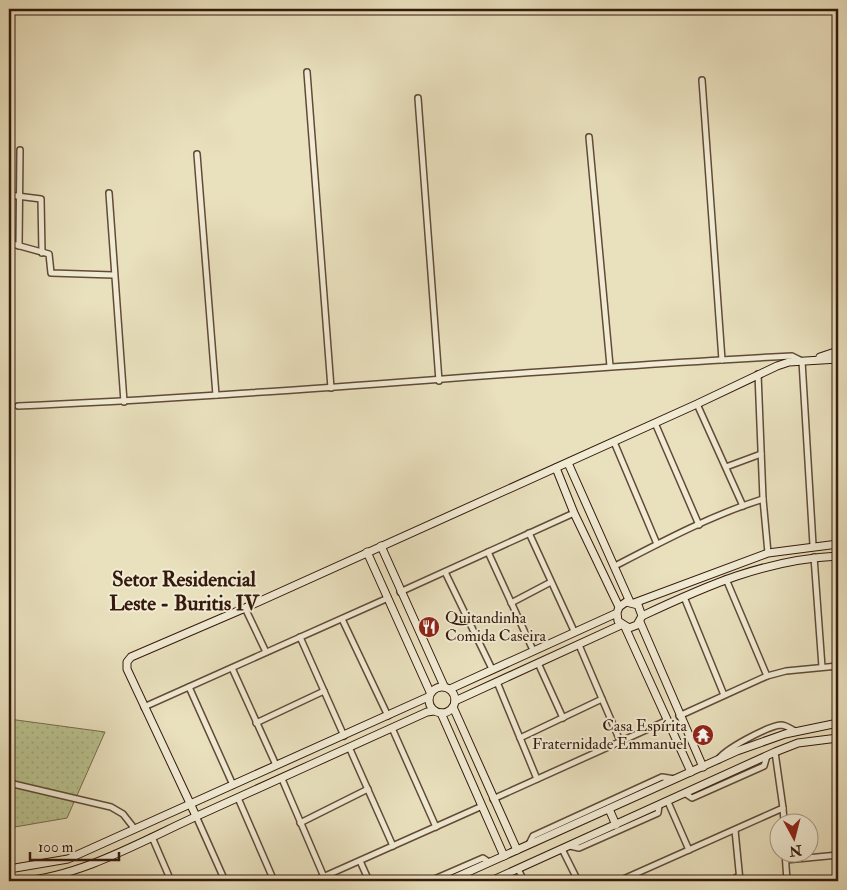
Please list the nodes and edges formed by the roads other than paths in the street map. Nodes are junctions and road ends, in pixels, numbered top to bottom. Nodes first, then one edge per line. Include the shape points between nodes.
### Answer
1 (307, 72) dead end
2 (702, 80) dead end
3 (418, 98) dead end
4 (589, 137) dead end
5 (20, 150) dead end
6 (197, 154) dead end
7 (109, 193) dead end
8 (9, 195) edge
9 (19, 197) junction
10 (9, 243) edge
11 (19, 246) junction
12 (42, 253) junction
13 (113, 274) junction
14 (838, 351) edge
15 (838, 359) edge
16 (722, 360) junction
17 (813, 360) junction
18 (802, 361) junction
19 (610, 366) junction
20 (758, 374) junction
21 (439, 381) junction
22 (331, 388) junction
23 (216, 395) junction
24 (124, 402) junction
25 (697, 404) junction
26 (18, 406) dead end
27 (655, 423) junction
28 (614, 442) junction
29 (761, 454) junction
30 (568, 463) junction
31 (726, 466) junction
32 (556, 468) junction
33 (764, 499) junction
34 (743, 506) junction
35 (574, 513) junction
36 (699, 525) junction
37 (529, 534) junction
38 (657, 544) junction
39 (838, 544) edge
40 (381, 546) junction
41 (813, 546) junction
42 (367, 552) junction
43 (488, 552) junction
44 (768, 552) junction
45 (838, 556) edge
46 (814, 557) junction
47 (615, 566) junction
48 (445, 572) junction
49 (726, 579) junction
50 (551, 582) junction
51 (400, 592) junction
52 (684, 597) junction
53 (388, 598) junction
54 (632, 602) junction
55 (511, 603) junction
56 (245, 608) junction
57 (618, 610) junction
58 (342, 619) junction
59 (641, 619) junction
60 (623, 626) junction
61 (574, 631) junction
62 (300, 637) junction
63 (580, 645) junction
64 (533, 650) junction
65 (266, 652) junction
66 (538, 664) junction
67 (838, 666) edge
68 (822, 667) junction
69 (232, 668) junction
70 (492, 669) junction
71 (768, 676) junction
72 (497, 682) junction
73 (189, 687) junction
74 (447, 688) junction
75 (324, 692) junction
76 (429, 695) junction
77 (724, 695) junction
78 (602, 699) junction
79 (454, 704) junction
80 (144, 707) junction
81 (437, 712) junction
82 (388, 716) junction
83 (679, 716) junction
84 (563, 718) junction
85 (668, 720) junction
86 (256, 723) junction
87 (838, 723) edge
88 (392, 728) junction
89 (344, 736) junction
90 (520, 738) junction
91 (838, 738) edge
92 (620, 741) junction
93 (349, 747) junction
94 (775, 752) junction
95 (276, 765) junction
96 (703, 767) junction
97 (691, 772) junction
98 (282, 779) junction
99 (537, 779) junction
100 (675, 779) junction
101 (9, 783) edge
102 (233, 785) junction
103 (368, 789) junction
104 (238, 798) junction
105 (492, 799) junction
106 (668, 802) junction
107 (191, 804) junction
108 (480, 806) junction
109 (659, 806) junction
110 (784, 808) junction
111 (609, 809) junction
112 (784, 812) edge
113 (196, 816) junction
114 (300, 823) junction
115 (616, 825) junction
116 (436, 827) junction
117 (134, 828) junction
118 (735, 830) junction
119 (152, 837) junction
120 (529, 844) junction
121 (393, 846) junction
122 (570, 846) junction
123 (562, 849) junction
124 (516, 850) junction
125 (689, 850) junction
126 (838, 855) edge
127 (504, 856) junction
128 (820, 857) edge
129 (360, 861) junction
130 (490, 862) junction
131 (786, 862) edge
132 (9, 869) edge
133 (518, 869) junction
134 (324, 877) junction
135 (504, 878) edge
136 (739, 879) edge
137 (21, 881) edge
138 (38, 881) edge
139 (171, 881) edge
140 (225, 881) edge
141 (274, 881) edge
142 (314, 881) edge
143 (369, 881) edge
144 (430, 881) edge
145 (448, 881) edge
146 (490, 881) edge
147 (524, 881) edge
148 (578, 881) edge
149 (619, 881) edge
150 (729, 881) edge
151 (787, 881) edge

1 - 22 street
2 - 16 street
3 - 21 street
4 - 19 street
5 - 9 street
6 - 23 street
7 - 13 street
8 - 9 street
9 - 11 street
9 - 12 street via 41,199
10 - 11 street
11 - 12 street
12 - 13 street via 49,254 51,273
13 - 24 street
14 - 17 street
15 - 17 street
16 - 18 street via 792,356
16 - 19 street
17 - 18 street
18 - 20 street
18 - 41 street
19 - 21 street
20 - 25 street
20 - 29 street
21 - 22 street
22 - 23 street
23 - 24 street
24 - 26 street
25 - 27 street
25 - 31 street
27 - 28 street
27 - 36 street
28 - 30 street
28 - 38 street
29 - 31 street
29 - 33 street
30 - 32 street
30 - 47 street
31 - 34 street
32 - 35 street
32 - 40 street
33 - 34 street
33 - 44 street
34 - 36 street
35 - 37 street
35 - 57 street
36 - 38 street
37 - 43 street
37 - 50 street
38 - 47 street
39 - 41 street
40 - 42 street
40 - 51 street
41 - 44 street
42 - 53 street
42 - 56 street
43 - 48 street
43 - 55 street
44 - 54 street
45 - 46 street
46 - 49 street via 770,564
46 - 68 street
47 - 54 street
48 - 51 street
48 - 70 street
49 - 52 street
49 - 71 street
50 - 55 street
50 - 61 street
51 - 74 street
52 - 59 street
52 - 77 street
53 - 58 street
53 - 76 street
54 - 57 street
54 - 59 street via 641,608
55 - 64 street
56 - 65 street
56 - 80 street via 131,657 127,669
57 - 60 street
57 - 61 street
58 - 62 street
58 - 82 street
59 - 60 street via 634,627
59 - 83 street
60 - 63 street
60 - 85 street
61 - 64 street
62 - 65 street
62 - 75 street
63 - 66 street
63 - 78 street
64 - 70 street
65 - 69 street
66 - 72 street
66 - 84 street
67 - 68 street
68 - 71 street
69 - 73 street
69 - 86 street
70 - 74 street
71 - 77 street
72 - 79 street
72 - 90 street
73 - 80 street
73 - 102 street
74 - 76 street via 436,688
74 - 79 street
75 - 86 street
75 - 89 street
76 - 81 street via 429,705
76 - 82 street
77 - 83 street
78 - 84 street
78 - 92 street
79 - 81 street via 448,712
79 - 105 street
80 - 107 street
81 - 88 street via 427,712
81 - 108 street
82 - 89 street
83 - 96 street
84 - 90 street
85 - 92 street
85 - 97 street
86 - 95 street
87 - 96 street via 795,731
88 - 93 street
88 - 116 street
89 - 95 street
90 - 99 street
91 - 94 street via 798,744
92 - 99 street
93 - 98 street
93 - 103 street
94 - 106 street
94 - 110 street
95 - 102 street
96 - 97 street
97 - 100 street
98 - 104 street
98 - 114 street
99 - 105 street
100 - 111 street
100 - 120 street via 662,777 533,836
101 - 117 street via 111,807 123,814
102 - 107 street
103 - 114 street
103 - 121 street
104 - 113 street
104 - 141 street
105 - 124 street
106 - 109 street
106 - 125 street
107 - 113 street
107 - 117 street
108 - 116 street
108 - 127 street
109 - 115 street
109 - 122 street via 658,813 579,848
110 - 112 street
110 - 118 street
111 - 115 street
111 - 120 street
113 - 119 street
113 - 140 street
114 - 134 street
115 - 122 street
116 - 121 street
117 - 132 street via 68,860
118 - 125 street
118 - 136 street
119 - 138 street via 77,869
119 - 139 street
120 - 124 street
121 - 129 street
122 - 123 street
123 - 133 street
123 - 148 street
124 - 127 street
125 - 149 street
126 - 128 street
127 - 130 street
129 - 134 street
129 - 143 street
130 - 144 street via 482,858
130 - 145 street
131 - 151 street
133 - 135 street
133 - 147 street
134 - 142 street
135 - 146 street
136 - 150 street
137 - 138 street

